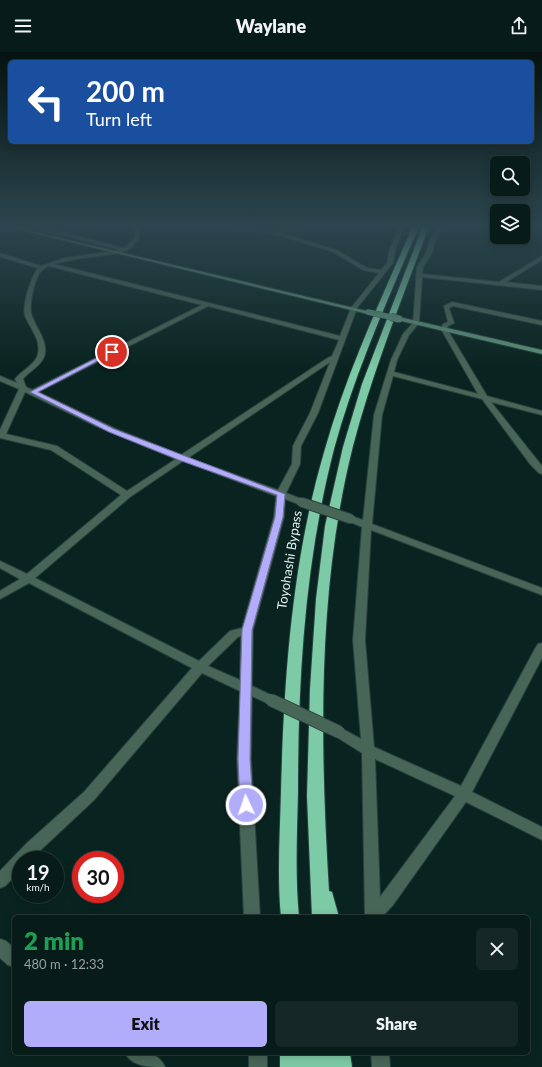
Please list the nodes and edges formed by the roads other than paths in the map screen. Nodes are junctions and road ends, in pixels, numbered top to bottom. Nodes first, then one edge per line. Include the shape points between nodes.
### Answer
1 (37, 273) edge
2 (75, 273) edge
3 (212, 273) edge
4 (382, 273) edge
5 (399, 273) edge
6 (406, 273) edge
7 (516, 273) edge
8 (419, 275) joint
9 (500, 283) junction
10 (542, 288) edge
11 (206, 305) junction
12 (354, 308) junction
13 (416, 323) junction
14 (542, 323) edge
15 (444, 329) junction
16 (343, 339) junction
17 (542, 352) edge
18 (334, 358) junction
19 (390, 373) junction
20 (0, 378) edge
21 (23, 388) junction
22 (33, 392) junction
23 (483, 396) junction
24 (542, 413) edge
25 (1, 436) edge
26 (182, 458) junction
27 (542, 471) edge
28 (281, 494) junction
29 (127, 496) junction
30 (368, 525) junction
31 (0, 564) edge
32 (29, 578) junction
33 (542, 592) edge
34 (0, 596) edge
35 (247, 630) junction
36 (542, 647) edge
37 (200, 667) junction
38 (246, 688) junction
39 (368, 750) junction
40 (464, 794) junction
41 (542, 834) edge
42 (320, 877) junction
43 (0, 881) edge
44 (252, 915) edge
45 (289, 915) edge
46 (321, 915) edge
47 (330, 915) edge
48 (373, 915) edge
49 (374, 915) edge
50 (0, 947) edge
51 (12, 957) edge
52 (137, 1055) edge
53 (258, 1055) edge
54 (291, 1055) edge
55 (306, 1055) edge
56 (327, 1055) edge
57 (339, 1055) edge
58 (380, 1055) edge
59 (156, 1067) edge
60 (258, 1067) edge
61 (292, 1067) edge
62 (308, 1067) edge
63 (328, 1067) edge
64 (341, 1067) edge
65 (381, 1067) edge

1 - 21 street via 27,309 41,338 42,349 41,357 19,379
2 - 11 street
3 - 12 street
4 - 12 street
5 - 45 highway, Toyohashi Bypass via 376,318 351,382 332,444 306,563 293,685 289,796
6 - 42 highway via 366,384 348,447 331,526 322,599 317,689 315,796
7 - 9 street
8 - 9 street
8 - 13 street
9 - 10 street
11 - 16 street
11 - 22 street
12 - 13 street, bridge
12 - 16 street
13 - 15 street
13 - 19 street via 406,334
14 - 15 street via 452,304 446,307 451,323
15 - 17 street
15 - 23 street
16 - 18 street
18 - 26 street
18 - 28 street via 314,413 297,446 296,464
19 - 23 street
19 - 30 street via 378,415
20 - 21 street
21 - 22 street
21 - 25 street
22 - 26 street via 112,431
23 - 24 street
23 - 27 street
25 - 29 street via 54,448
26 - 28 street
26 - 29 street
28 - 30 street, bridge
28 - 35 street via 279,517
29 - 32 street
30 - 33 street
30 - 39 street via 359,640
31 - 32 street
32 - 34 street
32 - 37 street
35 - 37 street via 234,634
35 - 38 street
36 - 40 street
37 - 38 street
37 - 43 street via 90,796 32,848
38 - 39 street, bridge via 339,732
38 - 44 street via 244,759
39 - 40 street
39 - 48 street
40 - 41 street
40 - 49 street via 388,900
42 - 46 highway
42 - 47 highway
50 - 51 street
52 - 59 street
53 - 60 street
54 - 61 highway
55 - 62 highway
56 - 63 highway
57 - 64 highway
58 - 65 street

